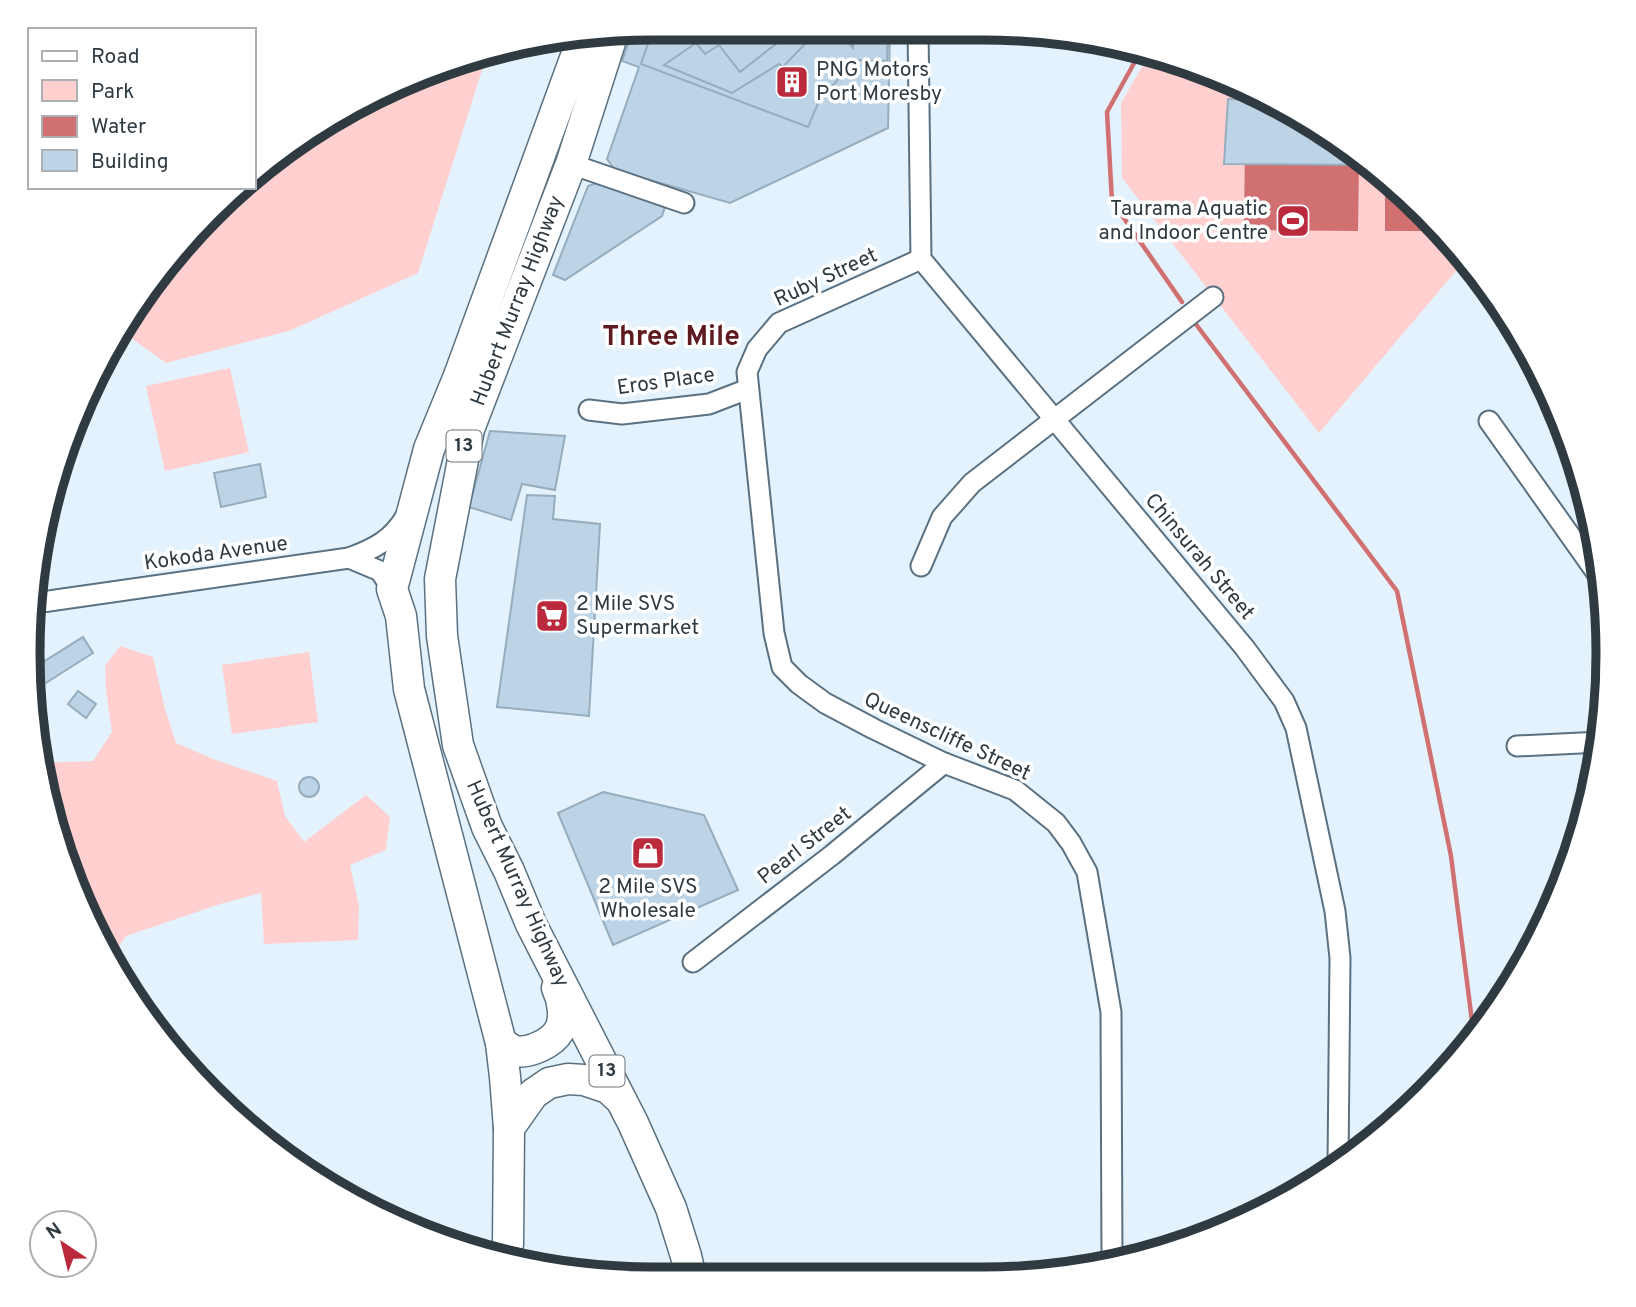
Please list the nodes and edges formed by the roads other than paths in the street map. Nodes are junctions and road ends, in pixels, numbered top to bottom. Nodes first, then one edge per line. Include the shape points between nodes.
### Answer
1 (918, 40) edge
2 (610, 42) edge
3 (579, 45) edge
4 (571, 164) junction
5 (684, 203) dead end
6 (921, 259) junction
7 (1213, 297) dead end
8 (757, 349) joint
9 (748, 389) junction
10 (589, 410) dead end
11 (1055, 419) junction
12 (1489, 421) dead end
13 (416, 499) junction
14 (349, 558) junction
15 (1589, 562) edge
16 (921, 566) dead end
17 (392, 589) junction
18 (43, 602) edge
19 (1589, 743) edge
20 (1517, 746) dead end
21 (944, 763) junction
22 (531, 924) junction
23 (693, 962) dead end
24 (500, 1043) junction
25 (622, 1102) junction
26 (509, 1128) junction
27 (1338, 1152) edge
28 (507, 1249) edge
29 (1112, 1253) edge
30 (688, 1267) edge

1 - 6 street
2 - 4 highway, Hubert Murray Highway / 13
3 - 13 highway, Hubert Murray Highway / 13 via 429,449
4 - 5 street
4 - 22 highway, Hubert Murray Highway / 13 via 469,429 440,579 442,636 458,745 487,827
6 - 8 street, Ruby Street via 779,323
6 - 11 street, Chinsurah Street
7 - 11 street
8 - 9 street, Queenscliffe Street via 747,372
9 - 10 street, Eros Place via 709,404 622,414
9 - 21 street, Queenscliffe Street via 772,623 782,667 825,703
11 - 16 street via 972,483 942,517
11 - 27 street, Chinsurah Street via 1252,657 1297,728 1335,911 1340,958
12 - 15 street
13 - 14 street via 392,535 372,550
13 - 17 highway, Hubert Murray Highway / 13
14 - 17 street via 380,570
14 - 18 street, Kokoda Avenue
17 - 24 highway, Hubert Murray Highway via 401,616 409,690
19 - 20 street
21 - 23 street, Pearl Street
21 - 29 street, Queenscliffe Street via 1015,790 1041,809 1072,843 1087,872 1111,1012
22 - 24 highway via 535,947 561,998 559,1031 536,1049 515,1051
22 - 25 highway, Hubert Murray Highway / 13
24 - 26 highway, Hubert Murray Highway
25 - 26 highway via 608,1088 584,1080 549,1083 533,1094
25 - 30 highway, Hubert Murray Highway / 13 via 671,1209
26 - 28 highway, Hubert Murray Highway

